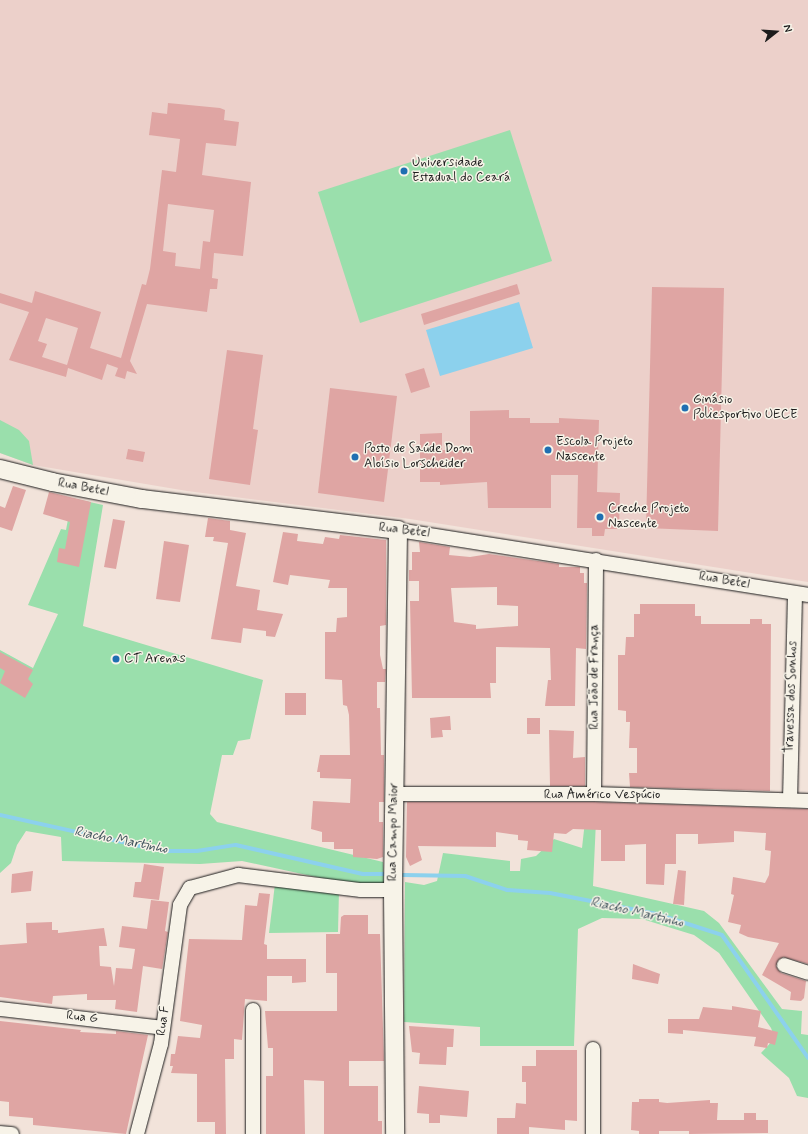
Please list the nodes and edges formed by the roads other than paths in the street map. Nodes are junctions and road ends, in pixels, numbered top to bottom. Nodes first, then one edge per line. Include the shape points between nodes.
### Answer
1 (0, 469) edge
2 (398, 530) junction
3 (596, 560) junction
4 (802, 594) edge
5 (395, 794) junction
6 (594, 794) junction
7 (790, 800) junction
8 (808, 801) edge
9 (393, 890) junction
10 (784, 965) dead end
11 (808, 973) edge
12 (0, 1009) edge
13 (253, 1010) dead end
14 (163, 1028) junction
15 (593, 1048) dead end
16 (0, 1133) edge
17 (12, 1134) edge
18 (137, 1134) edge
19 (253, 1134) edge
20 (395, 1134) edge
21 (594, 1134) edge

1 - 2 street, Rua Betel via 142,499
2 - 3 street, Rua Betel
2 - 5 street, Rua Campo Maior
3 - 4 street, Rua Betel
3 - 6 street, Rua João de França
4 - 7 street, Travessa dos Sonhos
5 - 6 street, Rua Américo Vespúcio
5 - 9 street, Rua Campo Maior
6 - 7 street, Rua Américo Vespúcio
7 - 8 street, Rua Américo Vespúcio
9 - 14 street, Rua F via 361,890 238,875 190,888 180,905
9 - 20 street, Rua Campo Maior
10 - 11 street
12 - 14 street, Rua G
13 - 19 street
14 - 18 street, Rua F
15 - 21 street
16 - 17 street

